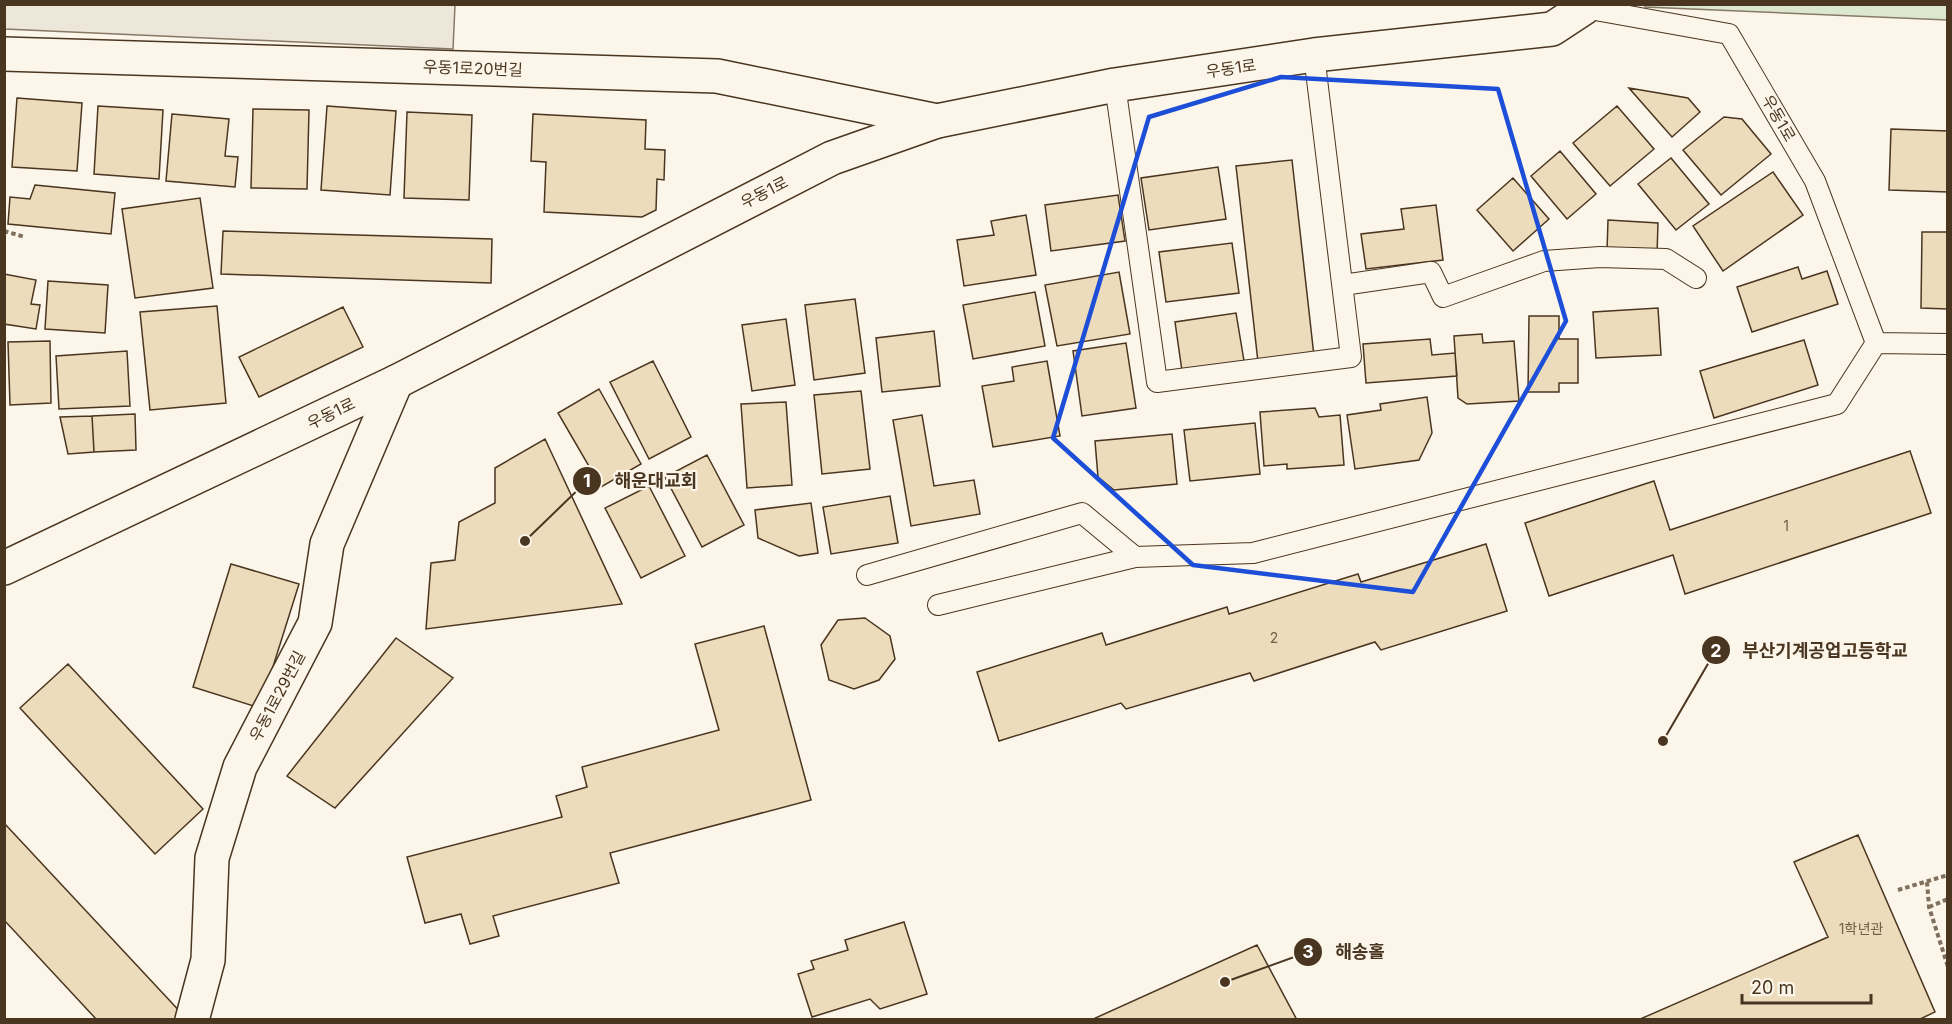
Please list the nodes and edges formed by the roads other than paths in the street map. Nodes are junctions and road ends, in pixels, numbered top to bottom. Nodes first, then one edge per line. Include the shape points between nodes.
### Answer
1 (1584, 6) edge
2 (4, 54) edge
3 (1314, 56) junction
4 (1115, 85) junction
5 (937, 121) junction
6 (1696, 278) dead end
7 (1343, 285) junction
8 (1876, 343) junction
9 (1947, 344) edge
10 (396, 382) junction
11 (1135, 557) junction
12 (4, 568) edge
13 (867, 575) dead end
14 (938, 605) dead end
15 (192, 1020) edge

1 - 3 street, 우동1로 via 1552,29
1 - 8 lane, 우동1로 via 1729,34 1815,181
2 - 5 street, 우동1로20번길 via 717,76
3 - 4 street, 우동1로
3 - 7 lane
4 - 5 street, 우동1로
4 - 7 lane via 1157,382 1351,357
5 - 10 street, 우동1로 via 831,158
6 - 7 lane via 1666,260 1600,257 1544,261 1443,297 1431,272
8 - 9 lane
8 - 11 lane via 1837,404 1253,554
10 - 12 street, 우동1로
10 - 15 street, 우동1로29번길 via 327,544 315,623 240,767 212,858 208,960
11 - 13 lane via 1082,513
11 - 14 lane

